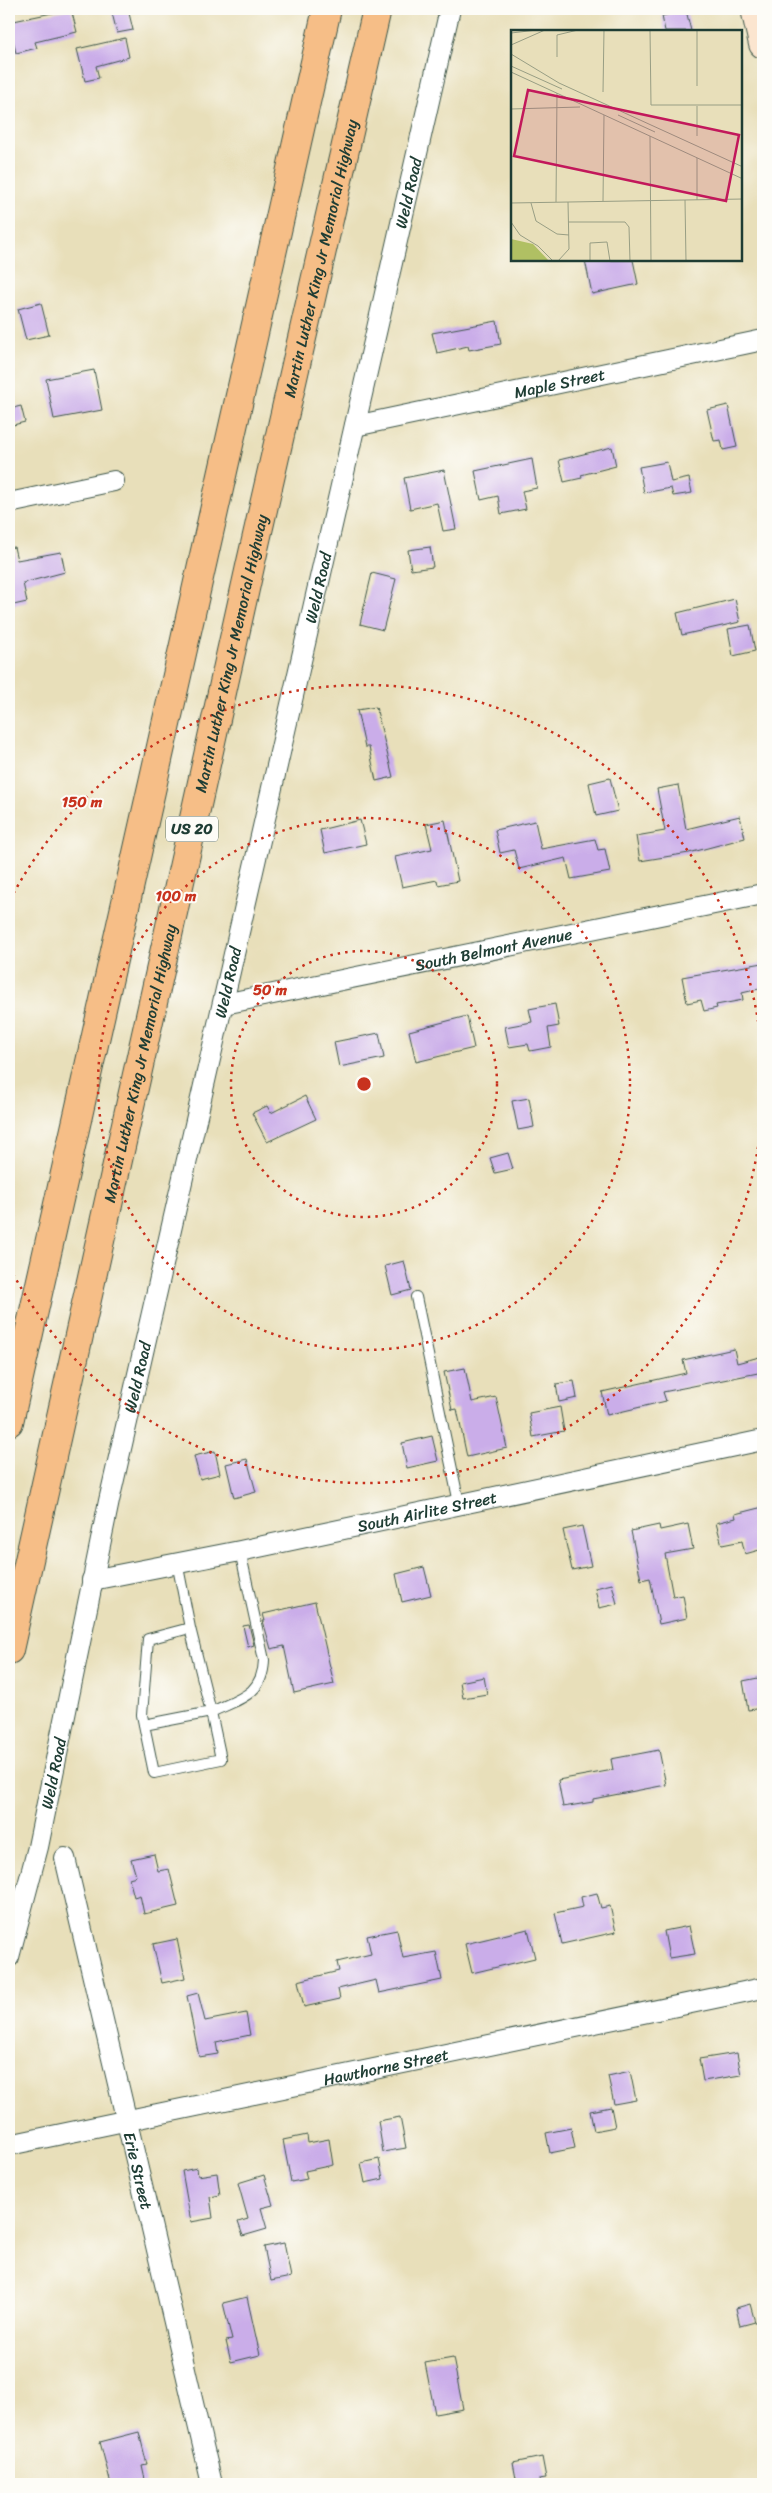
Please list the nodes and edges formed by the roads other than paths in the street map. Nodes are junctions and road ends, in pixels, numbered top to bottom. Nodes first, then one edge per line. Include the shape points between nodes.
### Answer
1 (327, 9) edge
2 (377, 9) edge
3 (450, 9) edge
4 (755, 9) edge
5 (763, 44) edge
6 (763, 340) edge
7 (355, 426) junction
8 (114, 481) dead end
9 (9, 503) edge
10 (763, 894) edge
11 (224, 1004) junction
12 (416, 1297) dead end
13 (9, 1422) edge
14 (763, 1440) edge
15 (459, 1503) junction
16 (240, 1551) junction
17 (177, 1562) junction
18 (92, 1580) junction
19 (190, 1628) junction
20 (9, 1650) edge
21 (211, 1712) junction
22 (144, 1725) junction
23 (66, 1858) dead end
24 (9, 1957) edge
25 (763, 1988) edge
26 (128, 2122) junction
27 (9, 2145) edge
28 (212, 2484) edge

1 - 13 highway, US 20
2 - 20 highway, Martin Luther King Jr Memorial Highway / US 20 via 250,562
3 - 7 street, Weld Road
4 - 5 street
6 - 7 street, Maple Street
7 - 11 street, Weld Road
8 - 9 street
10 - 11 street, South Belmont Avenue
11 - 18 street, Weld Road
12 - 15 lane
14 - 15 street, South Airlite Street
15 - 16 street, South Airlite Street
16 - 17 street, South Airlite Street
16 - 21 lane via 264,1660 264,1674 251,1693
17 - 18 street, South Airlite Street
17 - 19 lane
18 - 24 street, Weld Road via 38,1847
19 - 21 lane
19 - 22 lane via 148,1639
21 - 22 lane
21 - 22 lane via 221,1759 154,1773
23 - 26 street, Erie Street
25 - 26 street, Hawthorne Street
26 - 27 street, Hawthorne Street
26 - 28 street, Erie Street

